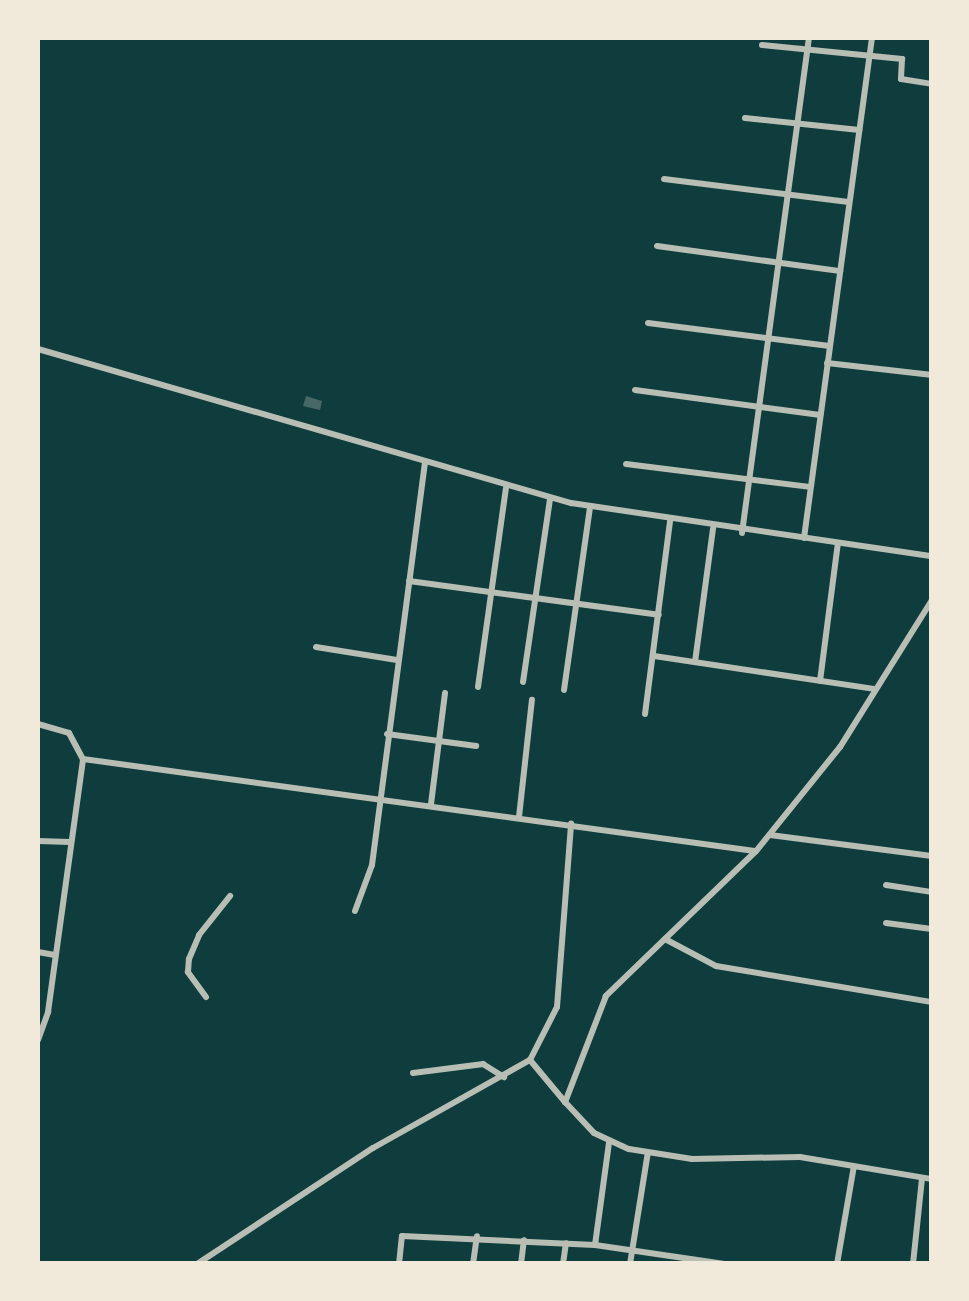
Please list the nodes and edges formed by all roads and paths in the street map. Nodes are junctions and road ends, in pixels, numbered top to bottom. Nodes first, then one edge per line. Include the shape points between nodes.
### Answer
1 (809, 38) edge
2 (872, 38) edge
3 (762, 45) dead end
4 (808, 50) junction
5 (869, 56) junction
6 (932, 84) edge
7 (745, 118) dead end
8 (797, 124) junction
9 (859, 130) junction
10 (664, 179) dead end
11 (786, 194) junction
12 (849, 202) junction
13 (657, 246) dead end
14 (776, 264) junction
15 (840, 272) junction
16 (648, 323) dead end
17 (767, 338) junction
18 (830, 346) junction
19 (38, 349) edge
20 (828, 362) junction
21 (932, 375) edge
22 (635, 390) dead end
23 (758, 407) junction
24 (820, 415) junction
25 (425, 462) junction
26 (626, 464) dead end
27 (749, 480) junction
28 (506, 488) junction
29 (810, 488) junction
30 (550, 498) junction
31 (590, 507) junction
32 (670, 521) junction
33 (713, 528) junction
34 (742, 533) junction
35 (804, 538) junction
36 (838, 543) junction
37 (932, 556) edge
38 (409, 581) junction
39 (492, 592) junction
40 (534, 598) junction
41 (932, 600) edge
42 (576, 604) junction
43 (659, 615) junction
44 (316, 647) dead end
45 (654, 656) junction
46 (397, 660) junction
47 (695, 662) junction
48 (820, 681) junction
49 (522, 682) dead end
50 (478, 687) dead end
51 (876, 689) junction
52 (564, 690) dead end
53 (445, 693) dead end
54 (532, 700) dead end
55 (646, 714) dead end
56 (38, 724) edge
57 (387, 734) junction
58 (439, 740) junction
59 (476, 746) dead end
60 (83, 759) junction
61 (378, 799) junction
62 (430, 804) junction
63 (519, 816) junction
64 (571, 824) junction
65 (769, 835) junction
66 (38, 841) edge
67 (70, 842) junction
68 (756, 851) junction
69 (932, 856) edge
70 (886, 886) dead end
71 (932, 892) edge
72 (230, 896) dead end
73 (356, 911) dead end
74 (886, 923) dead end
75 (932, 929) edge
76 (665, 939) junction
77 (38, 952) edge
78 (55, 955) junction
79 (206, 997) dead end
80 (932, 1002) edge
81 (38, 1040) edge
82 (530, 1060) junction
83 (414, 1072) dead end
84 (504, 1076) junction
85 (565, 1102) junction
86 (609, 1144) junction
87 (648, 1152) junction
88 (854, 1166) junction
89 (922, 1178) junction
90 (932, 1180) edge
91 (477, 1236) junction
92 (524, 1240) junction
93 (566, 1243) junction
94 (595, 1245) junction
95 (632, 1250) junction
96 (669, 1260) edge
97 (913, 1262) edge
98 (197, 1264) edge
99 (399, 1264) edge
100 (473, 1264) edge
101 (521, 1264) edge
102 (563, 1264) edge
103 (630, 1264) edge
104 (725, 1264) edge
105 (837, 1264) edge

1 - 4 street
2 - 5 street
3 - 4 street
4 - 5 street
4 - 8 street
5 - 6 street via 902,59 901,79
5 - 9 street
7 - 8 street
8 - 9 street
8 - 11 street
9 - 12 street
10 - 11 street
11 - 12 street
11 - 14 street
12 - 15 street
13 - 14 street
14 - 15 street
14 - 17 street
15 - 18 street
16 - 17 street
17 - 18 street
17 - 23 street
18 - 20 street
19 - 25 street
20 - 21 street
20 - 24 street
22 - 23 street
23 - 24 street
23 - 27 street
24 - 29 street
25 - 28 street
25 - 38 street
26 - 27 street
27 - 29 street
27 - 34 street
28 - 30 street
28 - 39 street
29 - 35 street
30 - 31 street
30 - 40 street
31 - 32 street
31 - 42 street
32 - 33 street
32 - 43 street
33 - 34 street
33 - 47 street
34 - 35 street
35 - 36 street
36 - 37 street
36 - 48 street
38 - 39 street
38 - 46 street
39 - 40 street
39 - 50 street
40 - 42 street
40 - 49 street
41 - 51 street
42 - 43 street
42 - 52 street
43 - 45 street
44 - 46 street
45 - 47 street
45 - 55 street
46 - 57 street
47 - 48 street
48 - 51 street
51 - 65 street via 840,747
53 - 58 street
54 - 63 street
56 - 60 street via 68,733
57 - 58 street
57 - 61 street
58 - 59 street
58 - 62 street
60 - 61 street
60 - 67 street
61 - 62 street
61 - 73 street via 372,864
62 - 63 street
63 - 64 street
64 - 68 street
64 - 82 street via 557,1007
65 - 68 street
65 - 69 street
66 - 67 street
67 - 78 street
68 - 76 street
70 - 71 street
72 - 79 street via 199,935 189,960 188,972
74 - 75 street
76 - 80 street via 716,966
76 - 85 street via 606,996
77 - 78 street
78 - 81 street
82 - 84 street
82 - 85 street
83 - 84 street via 482,1064
84 - 98 street via 373,1148
85 - 86 street
86 - 87 street
86 - 94 street
87 - 88 street via 733,1160 790,1156
87 - 95 street
88 - 89 street
88 - 105 street
89 - 90 street
89 - 97 street
91 - 92 street
91 - 99 street via 402,1236
91 - 100 street
92 - 93 street
92 - 101 street
93 - 94 street
93 - 102 street
94 - 95 street
95 - 96 street
95 - 103 street
96 - 104 street

